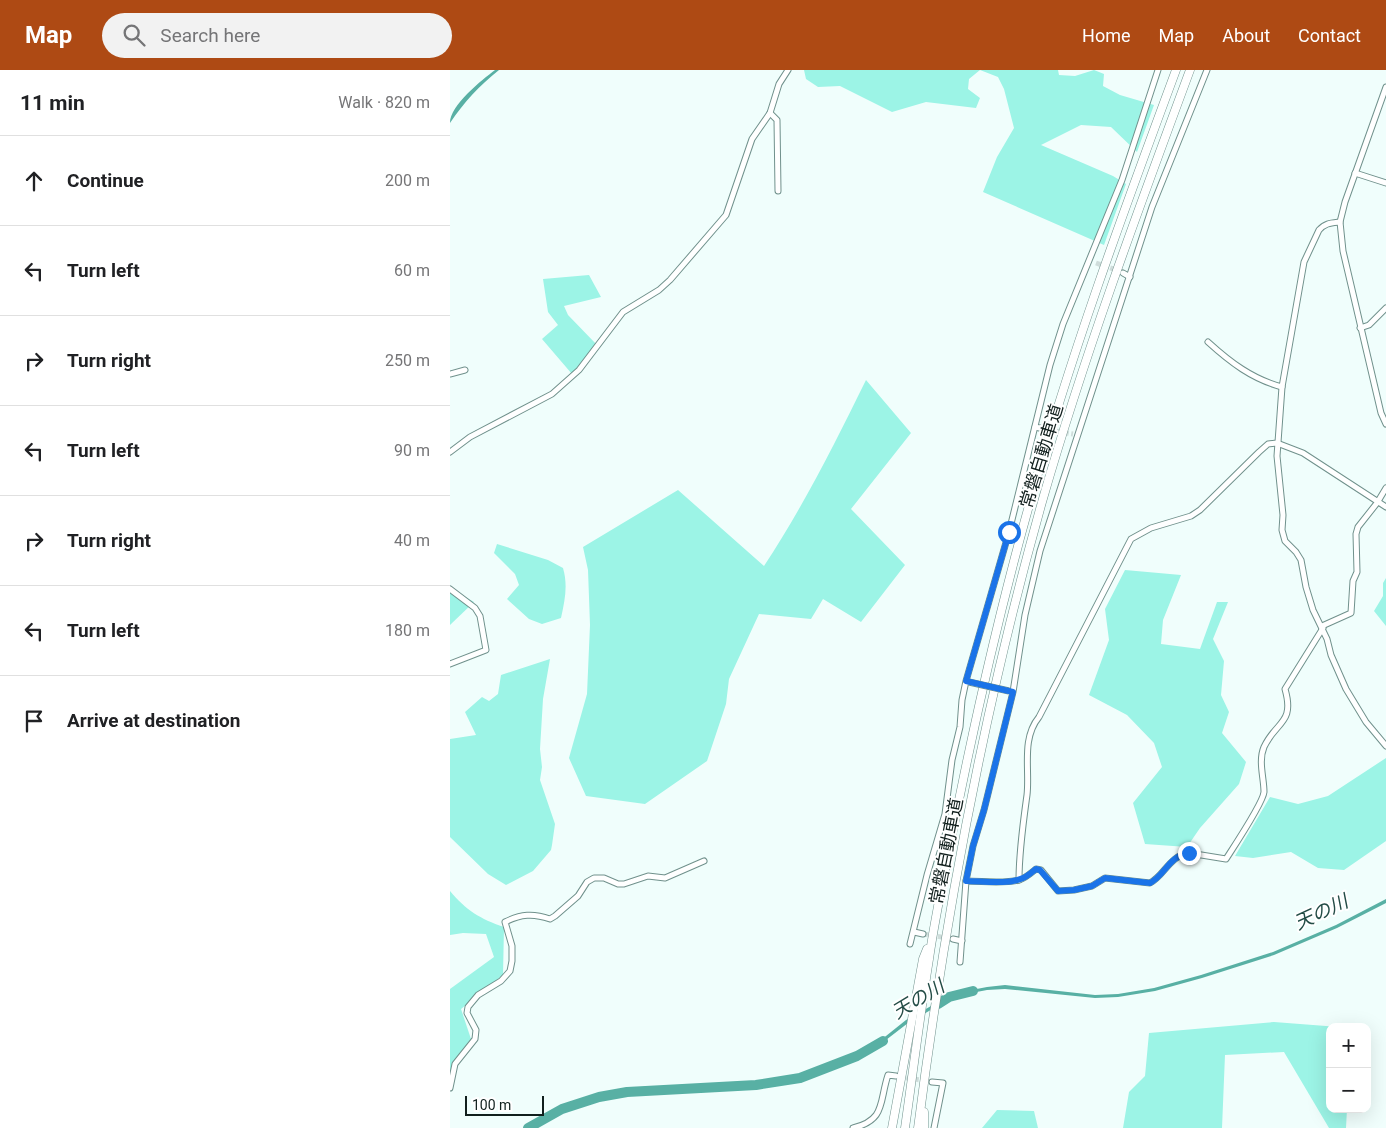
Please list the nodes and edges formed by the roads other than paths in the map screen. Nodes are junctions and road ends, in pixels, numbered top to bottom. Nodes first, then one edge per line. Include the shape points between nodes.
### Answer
1 (788, 70) edge
2 (1158, 70) edge
3 (1176, 70) edge
4 (1190, 70) edge
5 (1207, 70) edge
6 (1386, 87) edge
7 (770, 113) junction
8 (1355, 173) junction
9 (1386, 183) edge
10 (778, 191) dead end
11 (1340, 222) junction
12 (1089, 261) junction
13 (1096, 262) tunnel mouth
14 (1123, 273) tunnel mouth
15 (1130, 277) junction
16 (1386, 308) edge
17 (1360, 328) junction
18 (1208, 342) dead end
19 (465, 370) dead end
20 (450, 374) edge
21 (1282, 387) junction
22 (1386, 424) edge
23 (1035, 427) junction
24 (1044, 429) tunnel mouth
25 (1277, 443) junction
26 (450, 452) edge
27 (1386, 488) edge
28 (1377, 503) junction
29 (1386, 507) edge
30 (450, 589) edge
31 (1322, 627) junction
32 (450, 664) edge
33 (967, 681) junction
34 (1011, 692) junction
35 (1386, 746) edge
36 (704, 862) dead end
37 (1019, 880) junction
38 (966, 881) junction
39 (934, 930) junction
40 (914, 932) junction
41 (923, 934) tunnel mouth
42 (953, 939) tunnel mouth
43 (962, 941) junction
44 (910, 944) dead end
45 (960, 962) dead end
46 (896, 1076) dead end
47 (932, 1082) dead end
48 (923, 1085) junction
49 (450, 1088) edge
50 (853, 1128) edge
51 (892, 1128) edge
52 (905, 1128) edge
53 (918, 1128) edge
54 (924, 1128) edge
55 (934, 1128) edge

1 - 7 street via 779,84
2 - 12 street via 1122,180
3 - 39 highway, 常磐自動車道 via 1066,379 1030,502 984,682
4 - 48 highway, 常磐自動車道 via 1118,265 1042,503 996,684 972,795
5 - 15 street via 1152,207
6 - 8 street
7 - 10 street via 777,120
7 - 26 street via 752,138 726,215 670,280 623,312 579,370 552,394 470,437
8 - 9 street
8 - 11 street
11 - 17 street
11 - 21 street via 1330,223 1319,230 1304,262
12 - 13 street
12 - 23 street via 1063,324
14 - 15 street
15 - 34 street via 1075,434 1040,551
16 - 17 street
17 - 22 street via 1380,413
18 - 21 street via 1244,371
19 - 20 street
21 - 25 street
23 - 24 street
23 - 33 street
25 - 28 street via 1302,453
25 - 31 street via 1282,530 1285,540 1301,560 1313,610
25 - 37 street via 1268,444 1191,516 1151,528 1131,539 1032,725
27 - 28 street
28 - 29 street
28 - 31 street via 1356,534 1357,572 1353,581 1351,613
30 - 32 street via 475,608 480,616 486,650
31 - 35 street via 1346,689 1366,722
31 - 37 street via 1285,689 1287,716 1263,748 1264,794 1226,859 1184,854 1174,858 1150,883 1105,878 1092,886 1058,891 1036,869
33 - 34 street, bridge
33 - 40 street via 945,814
34 - 38 street
36 - 49 street via 665,878 648,876 624,884 594,878 586,882 578,896 550,919 525,915 505,922 512,946 510,971 501,982 478,995 468,1007 467,1013 476,1030 475,1039 455,1064
37 - 38 street
38 - 43 street
39 - 51 highway via 923,959
39 - 52 highway, 常磐自動車道
40 - 41 street
40 - 44 street
42 - 43 street
43 - 45 street
46 - 50 street via 888,1075 874,1119
47 - 55 street via 943,1083
48 - 53 highway, 常磐自動車道
48 - 54 highway

